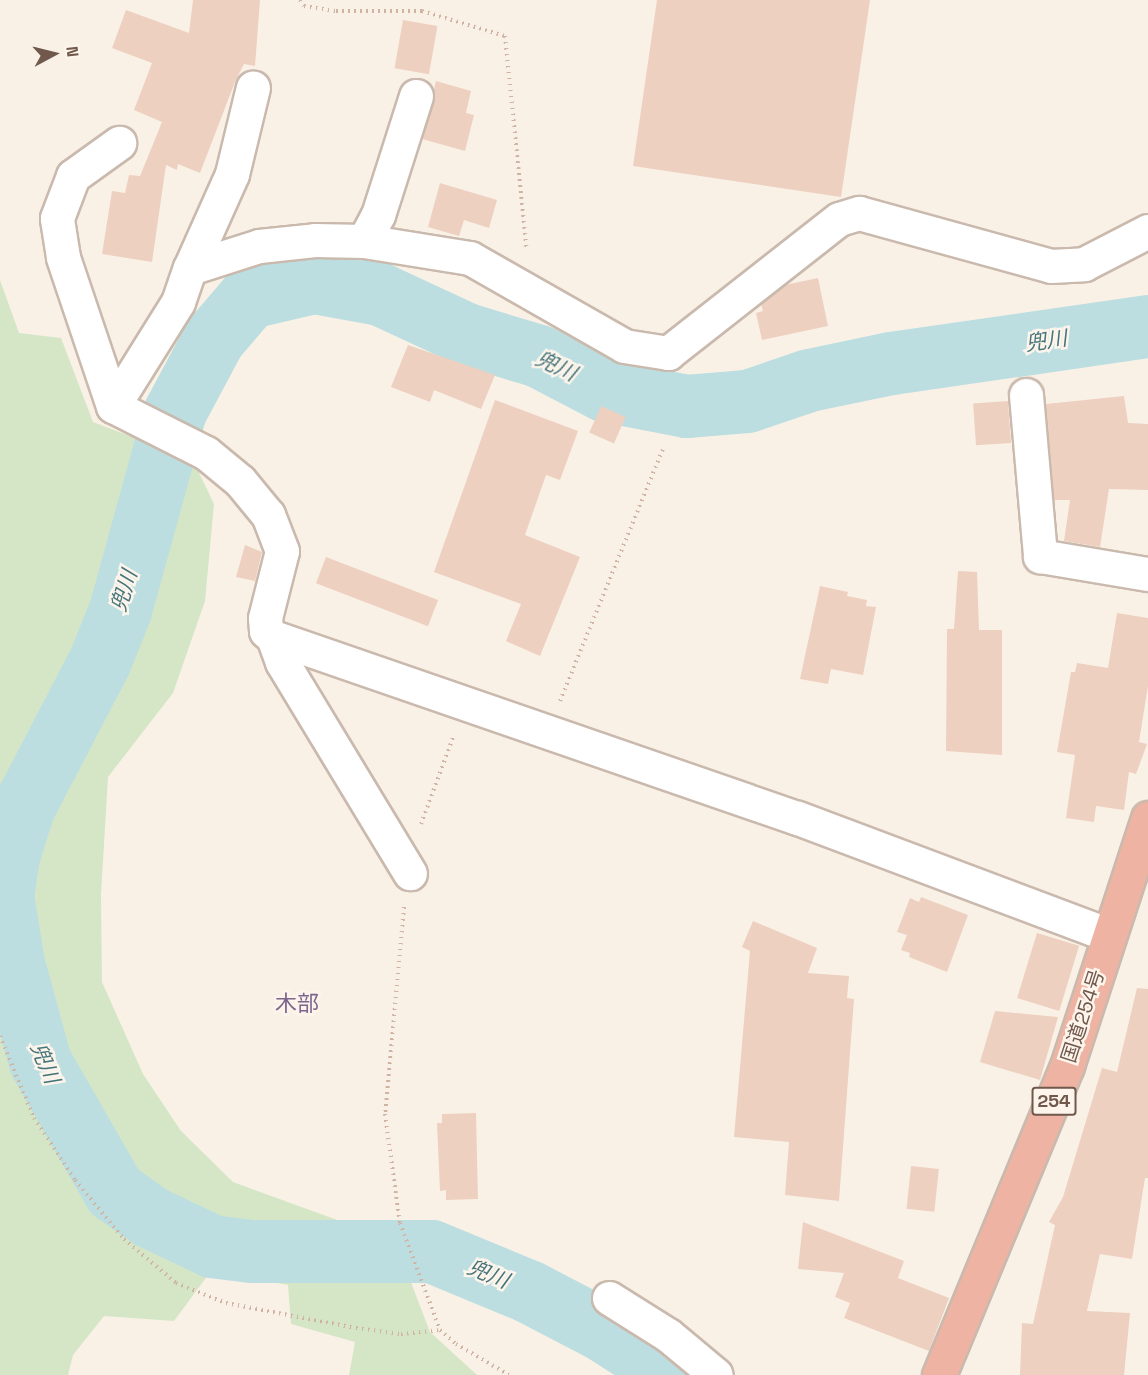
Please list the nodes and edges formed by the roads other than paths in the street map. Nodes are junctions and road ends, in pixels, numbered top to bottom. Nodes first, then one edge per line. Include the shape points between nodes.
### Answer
1 (253, 87) dead end
2 (416, 96) dead end
3 (119, 142) dead end
4 (1148, 231) edge
5 (364, 241) junction
6 (190, 268) junction
7 (1026, 395) dead end
8 (113, 406) junction
9 (1148, 574) edge
10 (273, 637) junction
11 (1148, 818) edge
12 (410, 873) road end
13 (1109, 935) junction
14 (609, 1298) dead end
15 (716, 1375) edge
16 (939, 1375) edge

1 - 6 street via 232,174
2 - 5 street via 378,215
3 - 8 street via 73,176 57,218 63,257
4 - 5 street via 1084,264 1051,266 859,213 839,219 668,352 624,346 470,258
5 - 6 street via 315,240 260,246
6 - 8 street via 178,302
7 - 9 street via 1040,556
8 - 10 street via 206,453 240,481 268,515 282,551 265,618 266,631
10 - 12 street via 282,663
10 - 13 street via 797,818
11 - 13 highway, 国道254号 / 254
13 - 16 highway, 国道254号 / 254 via 1067,1066
14 - 15 street via 668,1335

